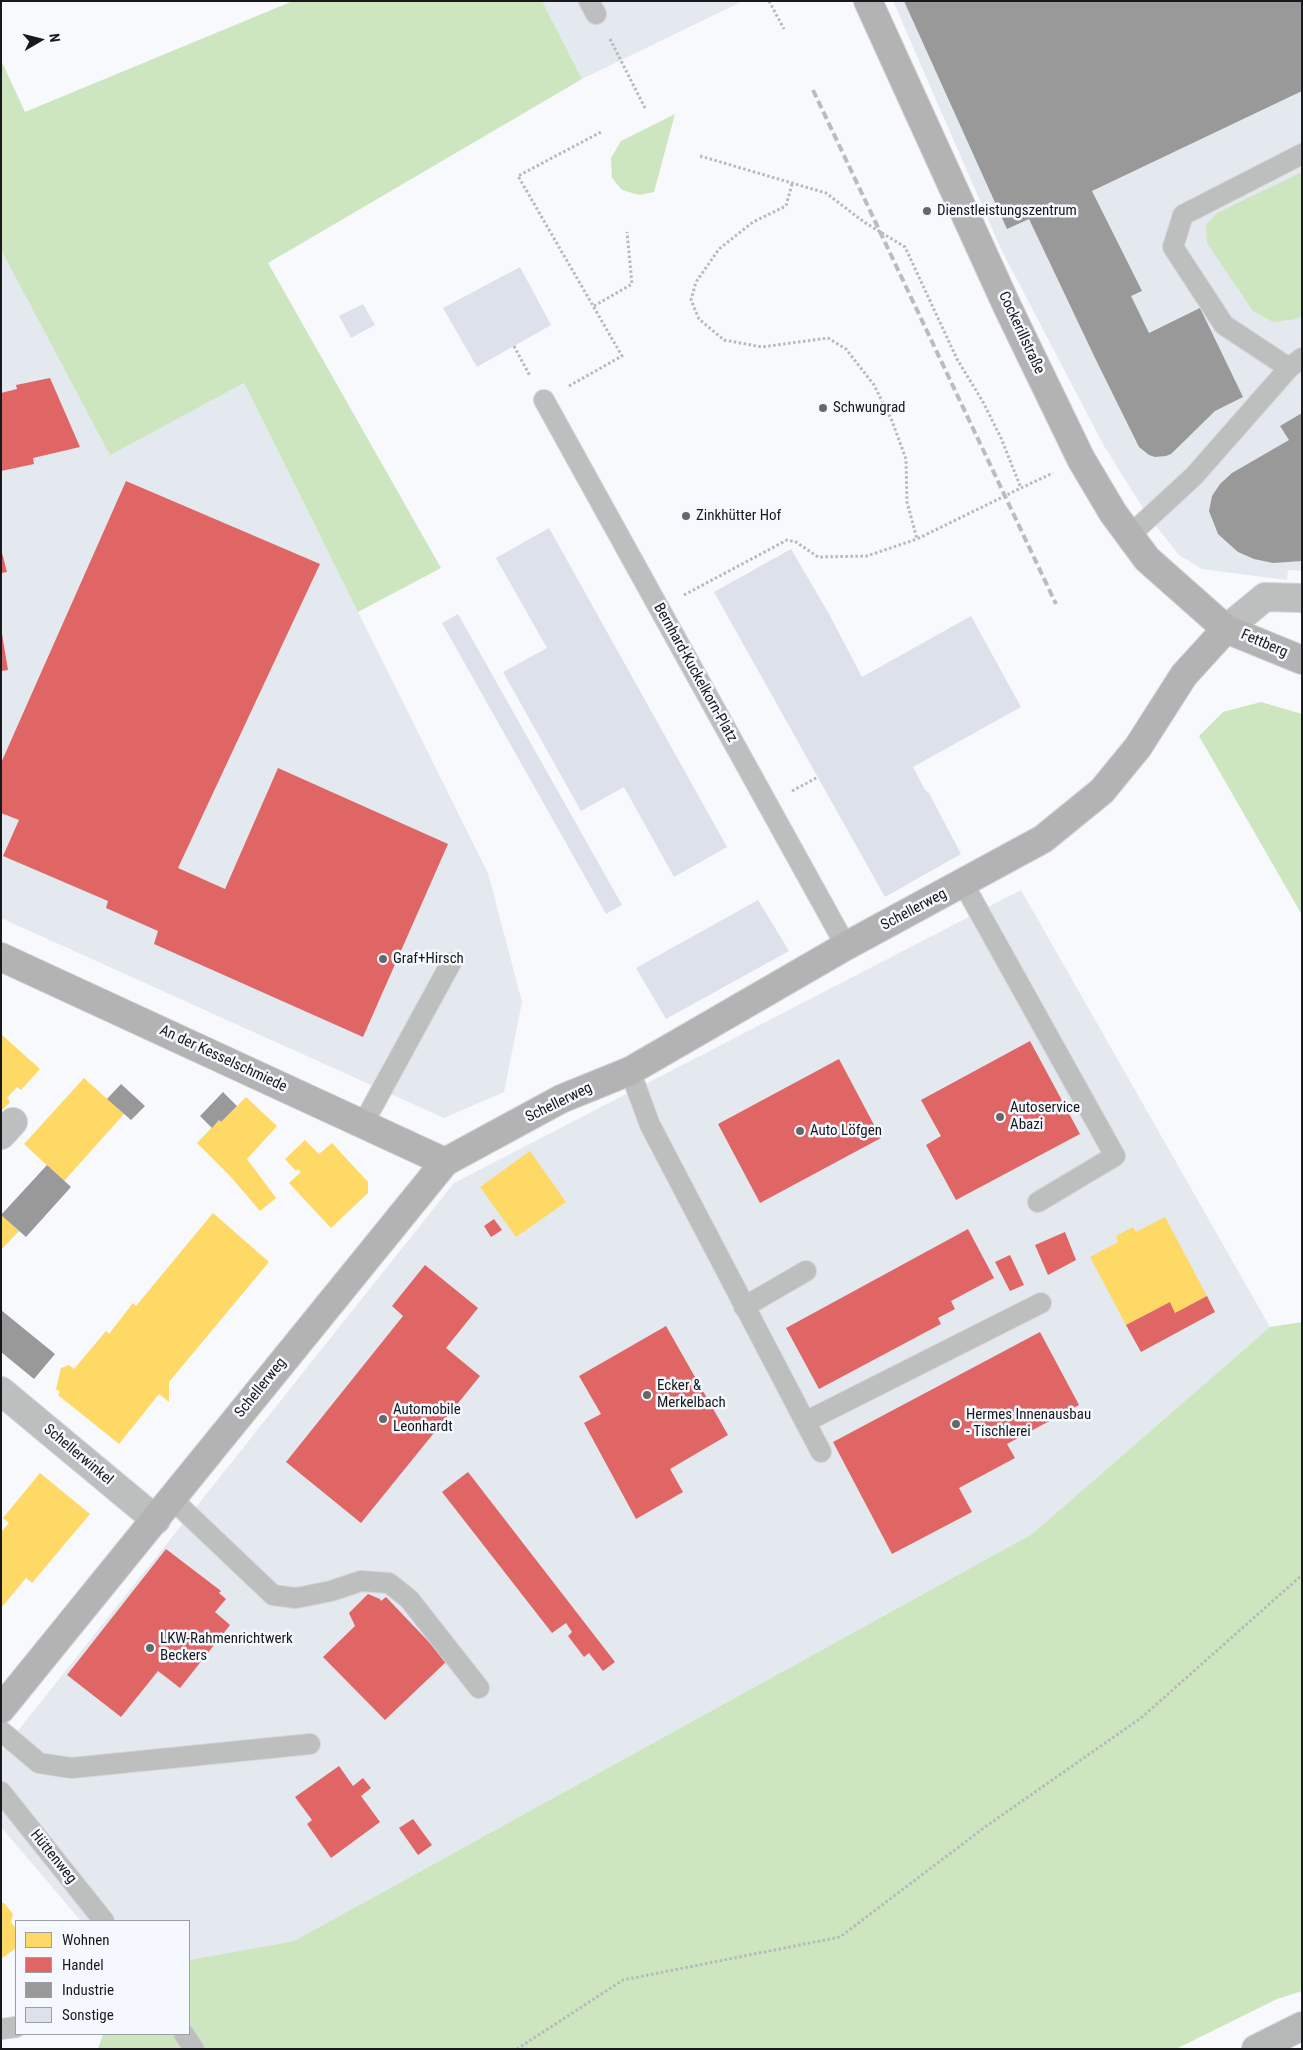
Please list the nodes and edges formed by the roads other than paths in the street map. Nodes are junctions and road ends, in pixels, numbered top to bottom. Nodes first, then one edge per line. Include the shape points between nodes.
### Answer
1 (868, 1) edge
2 (1302, 154) edge
3 (1296, 363) edge
4 (544, 400) road end
5 (1129, 536) junction
6 (1302, 598) edge
7 (1226, 629) junction
8 (1302, 660) edge
9 (963, 883) junction
10 (846, 946) junction
11 (1, 957) edge
12 (451, 964) dead end
13 (630, 1071) junction
14 (363, 1124) junction
15 (445, 1162) junction
16 (1038, 1202) dead end
17 (806, 1271) dead end
18 (1041, 1303) dead end
19 (744, 1307) junction
20 (1, 1391) edge
21 (805, 1422) junction
22 (821, 1452) dead end
23 (164, 1509) junction
24 (479, 1688) dead end
25 (1, 1709) edge
26 (1, 1731) edge
27 (310, 1744) dead end
28 (1, 1792) edge
29 (103, 1920) edge
30 (1302, 2026) edge
31 (15, 2027) edge
32 (1, 2030) edge
33 (185, 2035) edge
34 (194, 2049) edge
35 (1256, 2049) edge

1 - 5 street, Cockerillstraße via 1081,459
2 - 3 lane via 1182,215 1173,247 1224,325
3 - 5 lane via 1194,476
4 - 10 lane, Bernhard-Kuckelkorn-Platz
5 - 7 street, Cockerillstraße via 1148,560
6 - 7 street via 1265,597
7 - 8 street, Fettberg
7 - 9 street, Schellerweg via 1184,675 1138,747 1102,791 1043,838
9 - 10 street, Schellerweg
9 - 16 lane via 1115,1156
10 - 13 street, Schellerweg
11 - 14 street, An der Kesselschmiede
12 - 14 lane
13 - 15 street, Schellerweg via 561,1099
13 - 19 lane via 650,1125
14 - 15 street, An der Kesselschmiede
15 - 23 street, Schellerweg
17 - 19 lane
18 - 21 lane
19 - 21 lane
20 - 23 street, Schellerwinkel
21 - 22 lane
23 - 24 lane via 273,1595 296,1598 361,1581 389,1583 409,1599
23 - 25 street, Schellerweg
26 - 27 lane via 39,1763 71,1768
28 - 29 lane, Hüttenweg
30 - 35 main road
31 - 32 lane
33 - 34 lane

